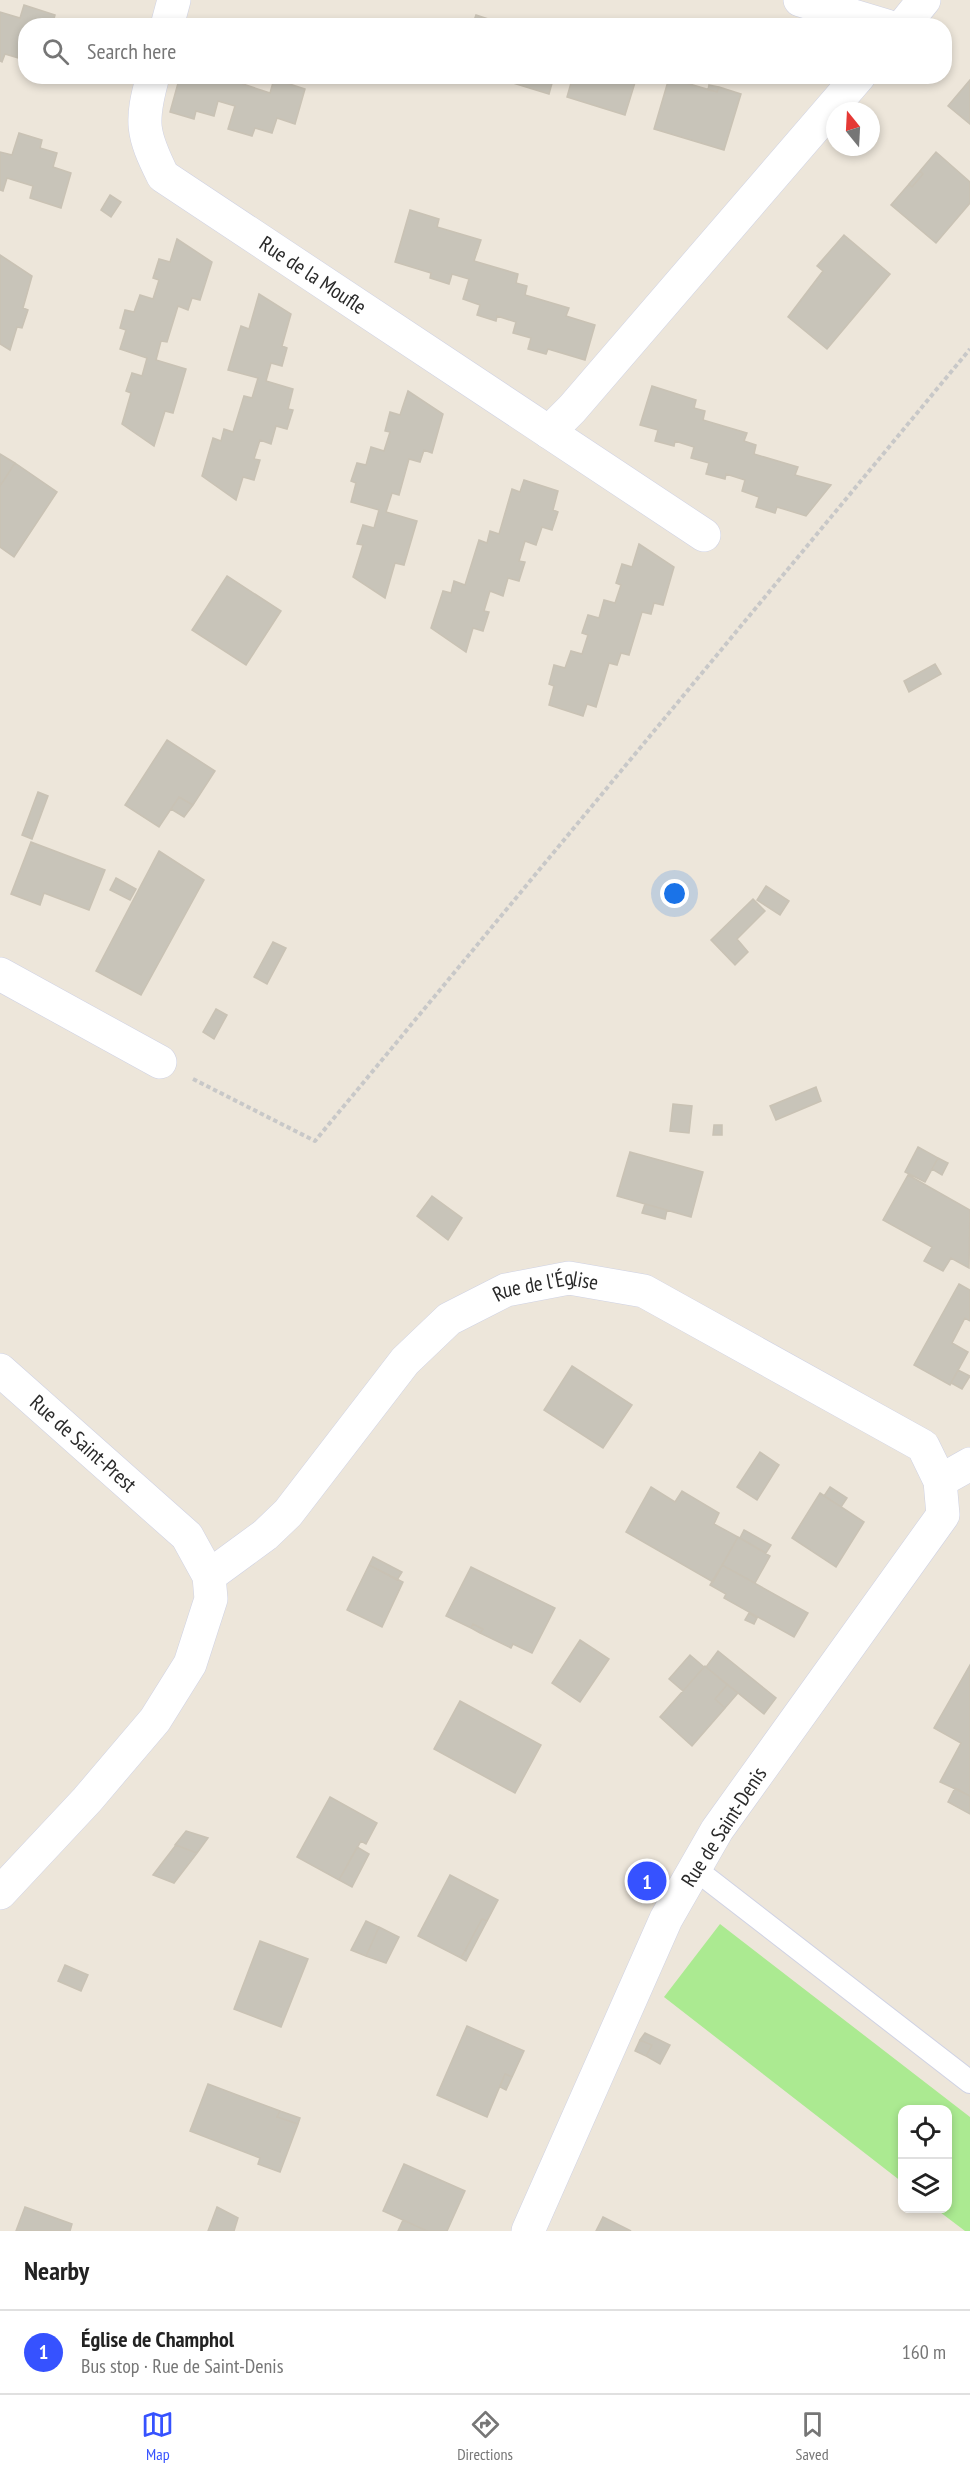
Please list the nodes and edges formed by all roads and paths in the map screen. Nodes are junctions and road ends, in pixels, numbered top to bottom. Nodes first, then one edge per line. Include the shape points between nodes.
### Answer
1 (174, 0) edge
2 (800, 0) edge
3 (924, 0) edge
4 (169, 18) edge
5 (860, 18) edge
6 (909, 18) edge
7 (151, 84) edge
8 (852, 84) edge
9 (970, 349) edge
10 (549, 432) junction
11 (705, 535) dead end
12 (0, 974) edge
13 (160, 1062) joint
14 (0, 1370) edge
15 (970, 1464) edge
16 (940, 1481) junction
17 (209, 1576) junction
18 (695, 1869) junction
19 (0, 1893) edge
20 (970, 2082) edge
21 (528, 2231) edge

1 - 4 street
2 - 5 street
3 - 6 street
7 - 10 street, Rue de la Moufle via 144,110 146,142 163,176
8 - 10 street
9 - 13 path via 315,1141
10 - 11 street, Rue de la Moufle
12 - 13 street
14 - 17 street, Rue de Saint-Prest via 167,1515 188,1536
15 - 16 street
16 - 17 street, Rue de l'Église via 923,1446 644,1291 569,1278 506,1290 449,1319 405,1361 288,1512 265,1535
16 - 18 street, Rue de Saint-Denis via 943,1515 717,1830
17 - 19 street via 211,1599 190,1664 155,1720
18 - 20 lane
18 - 21 street, Rue de Saint-Denis via 666,1919

